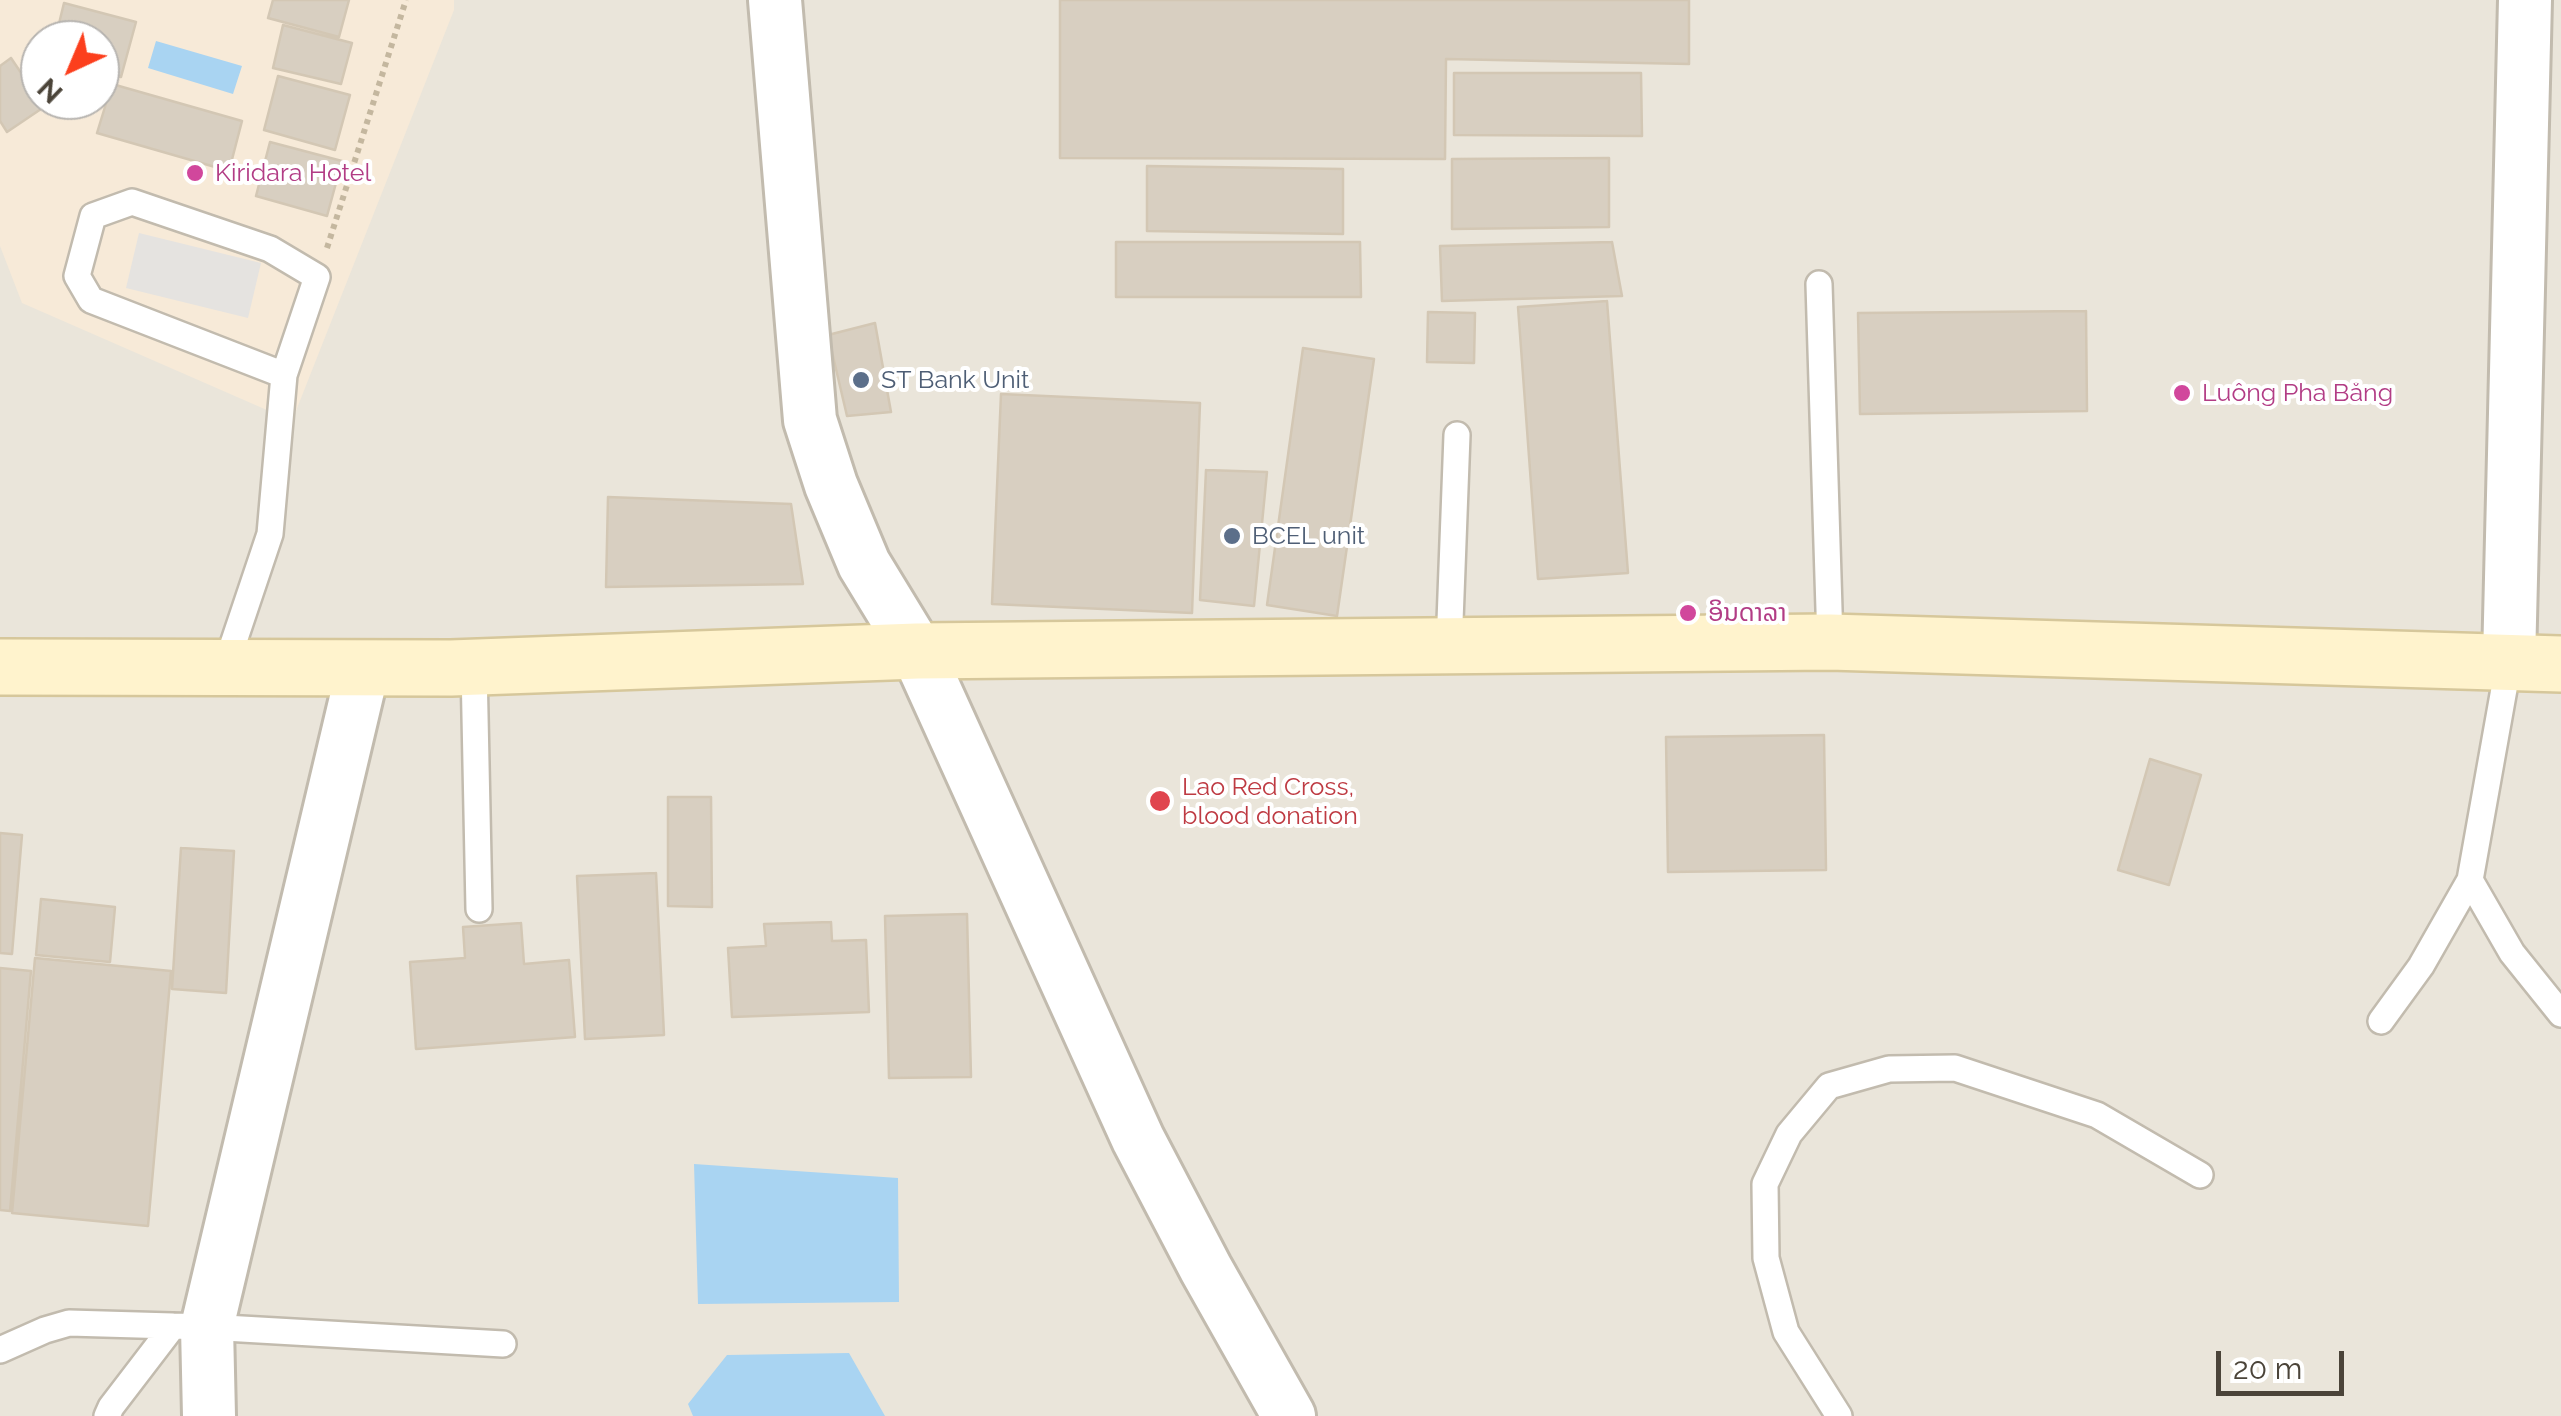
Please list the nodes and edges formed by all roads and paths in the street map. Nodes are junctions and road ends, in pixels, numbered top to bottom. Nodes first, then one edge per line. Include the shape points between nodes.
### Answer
1 (406, 0) edge
2 (775, 0) edge
3 (2525, 0) edge
4 (318, 278) junction
5 (1819, 284) dead end
6 (284, 374) junction
7 (1456, 435) dead end
8 (1830, 642) junction
9 (1450, 648) junction
10 (917, 651) junction
11 (2535, 663) edge
12 (0, 666) edge
13 (474, 667) junction
14 (224, 668) junction
15 (363, 669) junction
16 (2470, 880) junction
17 (479, 909) dead end
18 (2561, 1014) edge
19 (2381, 1022) dead end
20 (2200, 1174) dead end
21 (190, 1326) junction
22 (503, 1344) dead end
23 (0, 1350) edge
24 (107, 1416) edge
25 (209, 1416) edge
26 (1289, 1416) edge
27 (1840, 1416) edge

1 - 4 path
2 - 10 street via 810,420 864,564
3 - 11 street
4 - 6 lane
4 - 6 lane via 270,249 132,202 93,216 77,276 91,300
5 - 8 lane
6 - 14 lane via 270,534
7 - 9 lane
8 - 9 main road
8 - 11 main road
9 - 10 main road
10 - 13 main road
10 - 26 street via 1138,1139
11 - 16 lane
12 - 14 main road
13 - 15 main road
13 - 17 lane
14 - 15 main road
15 - 21 street
16 - 18 lane via 2512,953
16 - 19 lane
20 - 27 lane via 2097,1115 1955,1068 1890,1070 1829,1086 1789,1134 1765,1184 1766,1258 1786,1332
21 - 22 lane
21 - 23 lane via 69,1323
21 - 24 lane
21 - 25 street

